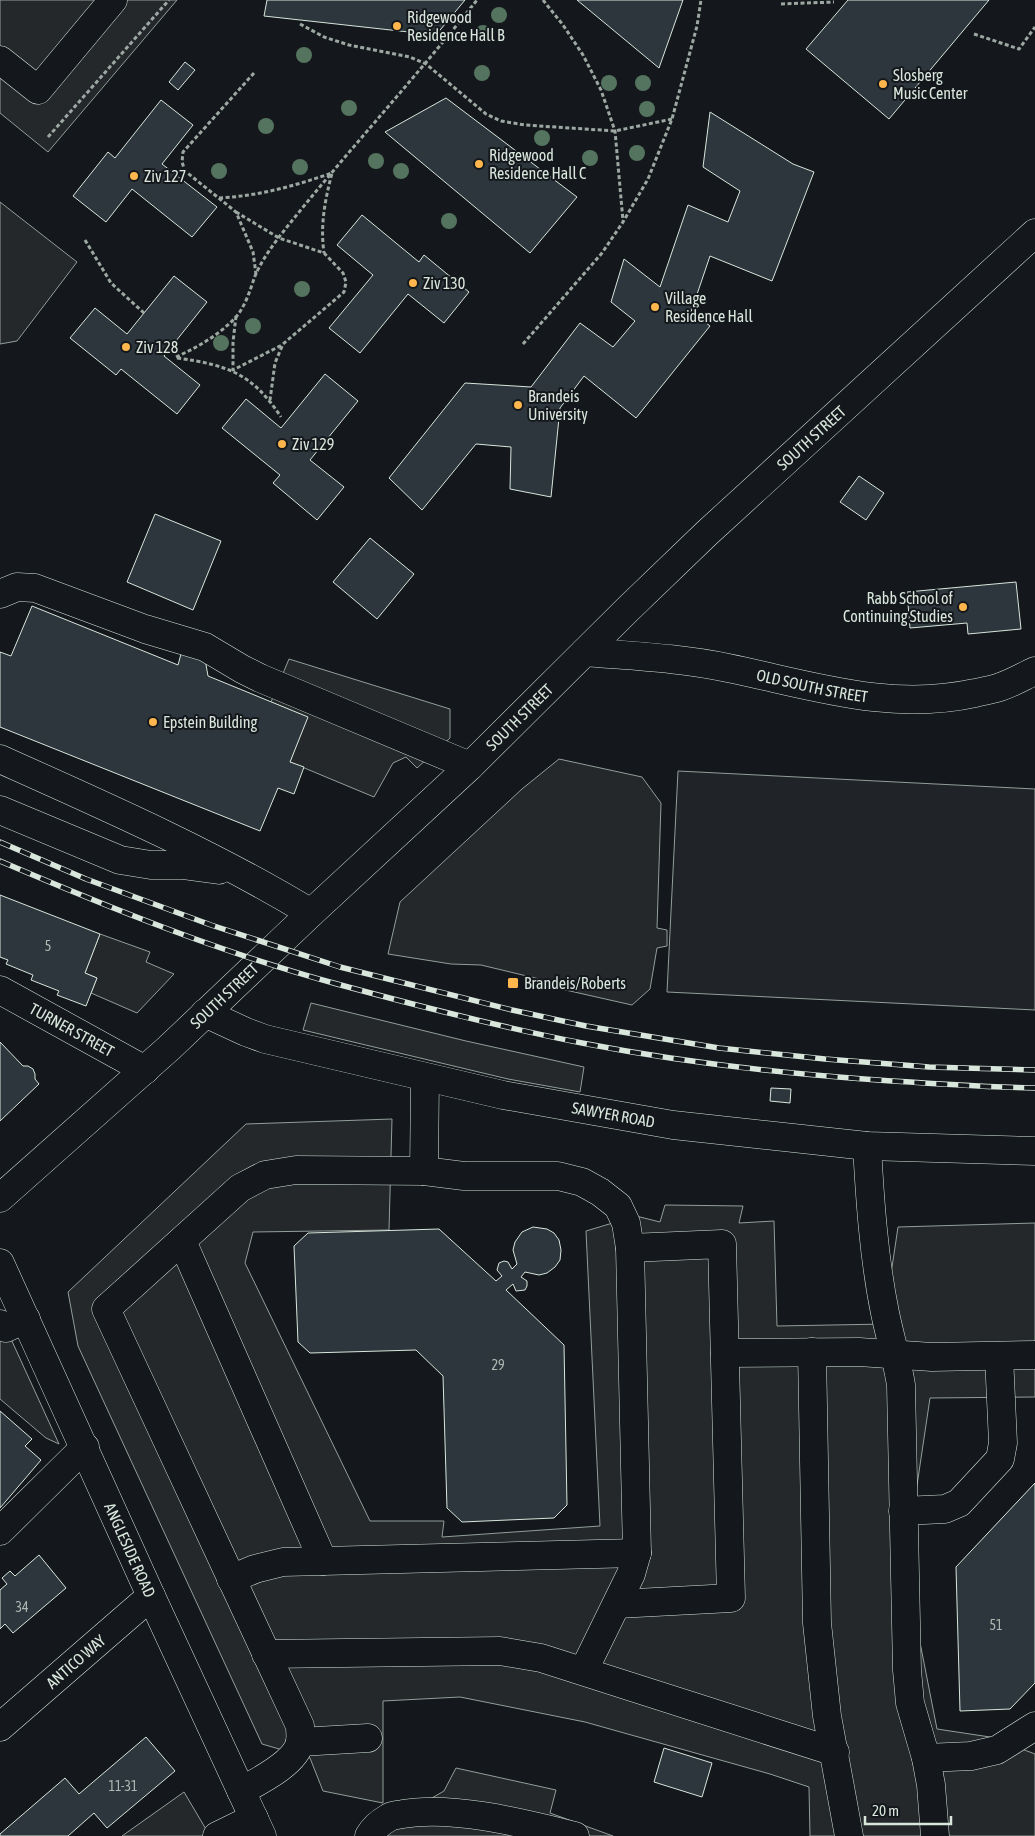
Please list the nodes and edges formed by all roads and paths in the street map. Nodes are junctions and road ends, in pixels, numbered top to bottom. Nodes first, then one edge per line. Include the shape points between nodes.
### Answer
1 (113, 0) edge
2 (169, 0) edge
3 (477, 0) edge
4 (543, 0) edge
5 (701, 0) edge
6 (834, 2) dead end
7 (781, 4) dead end
8 (300, 24) dead end
9 (1035, 27) edge
10 (974, 34) dead end
11 (0, 60) edge
12 (426, 64) junction
13 (254, 73) dead end
14 (672, 119) junction
15 (615, 130) junction
16 (48, 138) dead end
17 (332, 173) junction
18 (218, 198) junction
19 (236, 212) junction
20 (623, 222) junction
21 (1035, 233) edge
22 (279, 238) junction
23 (85, 240) dead end
24 (324, 253) junction
25 (256, 274) junction
26 (144, 313) dead end
27 (236, 316) junction
28 (283, 344) junction
29 (523, 344) dead end
30 (233, 370) junction
31 (270, 400) junction
32 (281, 417) dead end
33 (0, 594) edge
34 (585, 652) junction
35 (1035, 671) edge
36 (0, 759) edge
37 (470, 766) junction
38 (0, 810) edge
39 (243, 875) junction
40 (311, 913) junction
41 (0, 990) edge
42 (205, 1013) junction
43 (145, 1070) junction
44 (425, 1078) junction
45 (867, 1146) junction
46 (1035, 1152) edge
47 (424, 1171) junction
48 (0, 1198) edge
49 (182, 1241) junction
50 (630, 1248) junction
51 (0, 1262) edge
52 (13, 1322) edge
53 (812, 1352) junction
54 (725, 1353) junction
55 (896, 1354) junction
56 (1035, 1355) edge
57 (999, 1356) junction
58 (84, 1447) junction
59 (904, 1511) junction
60 (0, 1531) edge
61 (637, 1553) junction
62 (323, 1561) junction
63 (231, 1579) junction
64 (151, 1596) junction
65 (616, 1604) junction
66 (266, 1654) junction
67 (584, 1670) junction
68 (1035, 1726) edge
69 (0, 1728) edge
70 (368, 1738) dead end
71 (300, 1742) junction
72 (835, 1752) junction
73 (926, 1758) junction
74 (241, 1791) junction
75 (258, 1827) edge
76 (217, 1836) edge
77 (369, 1836) edge
78 (575, 1836) edge
79 (849, 1836) edge
80 (935, 1836) edge

1 - 11 street via 38,90
2 - 16 path
3 - 12 path
4 - 15 path via 583,55 601,90
5 - 14 path
6 - 7 path
8 - 12 path via 349,45 410,57
9 - 10 path via 1019,49
12 - 15 path via 486,114 501,121
12 - 17 path
13 - 18 path via 183,152 185,171
14 - 15 path
14 - 20 path via 648,179
15 - 20 path
17 - 18 path via 273,192
17 - 22 path
17 - 24 path via 323,214 321,234
18 - 19 path
19 - 22 path
19 - 25 path via 253,252
20 - 29 path via 602,253
21 - 34 street, SOUTH STREET via 707,533
22 - 24 path
22 - 25 path
23 - 26 path via 111,283
24 - 28 path via 343,273 346,282 344,292
25 - 27 path via 249,295
27 - 30 path
27 - 30 path via 212,337 176,358
28 - 30 path
28 - 31 path via 275,363
30 - 31 path
31 - 32 path
33 - 37 street via 17,587 35,588 145,629 205,647 260,678
34 - 35 street, OLD SOUTH STREET via 727,668 885,700 958,697 1000,687
34 - 37 street, SOUTH STREET
36 - 39 street via 123,814
37 - 40 street, SOUTH STREET
38 - 39 street via 120,860 209,868
39 - 40 street
40 - 42 street, SOUTH STREET
41 - 43 street, TURNER STREET
42 - 43 street, SOUTH STREET
42 - 44 street, SAWYER ROAD via 265,1038
43 - 48 street, SOUTH STREET
44 - 45 street, SAWYER ROAD via 503,1096 673,1125
44 - 47 street
45 - 46 street, SAWYER ROAD
45 - 55 street via 878,1272
47 - 49 street via 296,1170 265,1175 240,1188
47 - 50 street via 464,1176 558,1176 582,1182 618,1206 626,1223
49 - 62 street
49 - 63 street via 106,1309
50 - 54 street via 722,1244
50 - 61 street
51 - 52 street, ANGLESIDE ROAD
52 - 58 street, ANGLESIDE ROAD
53 - 54 street
53 - 55 street
53 - 72 street via 817,1623 827,1716
54 - 65 street via 731,1598
55 - 57 street
55 - 59 street via 901,1385
56 - 57 street
57 - 59 street via 1003,1443 1000,1460 960,1503 945,1509
58 - 60 street
58 - 64 street, ANGLESIDE ROAD
59 - 73 street via 907,1670 910,1703
61 - 62 street
61 - 65 street
62 - 63 street via 283,1562
63 - 66 street
64 - 69 street, ANTICO WAY
64 - 74 street, ANGLESIDE ROAD
65 - 67 street
66 - 67 street via 500,1651
66 - 71 street via 300,1726
67 - 72 street
68 - 73 street via 997,1750 971,1756
70 - 71 street
71 - 74 street via 293,1756 272,1774
72 - 79 street
73 - 80 street
74 - 75 street, ANGLESIDE ROAD
75 - 76 street
77 - 78 street via 389,1817 421,1811 522,1823

